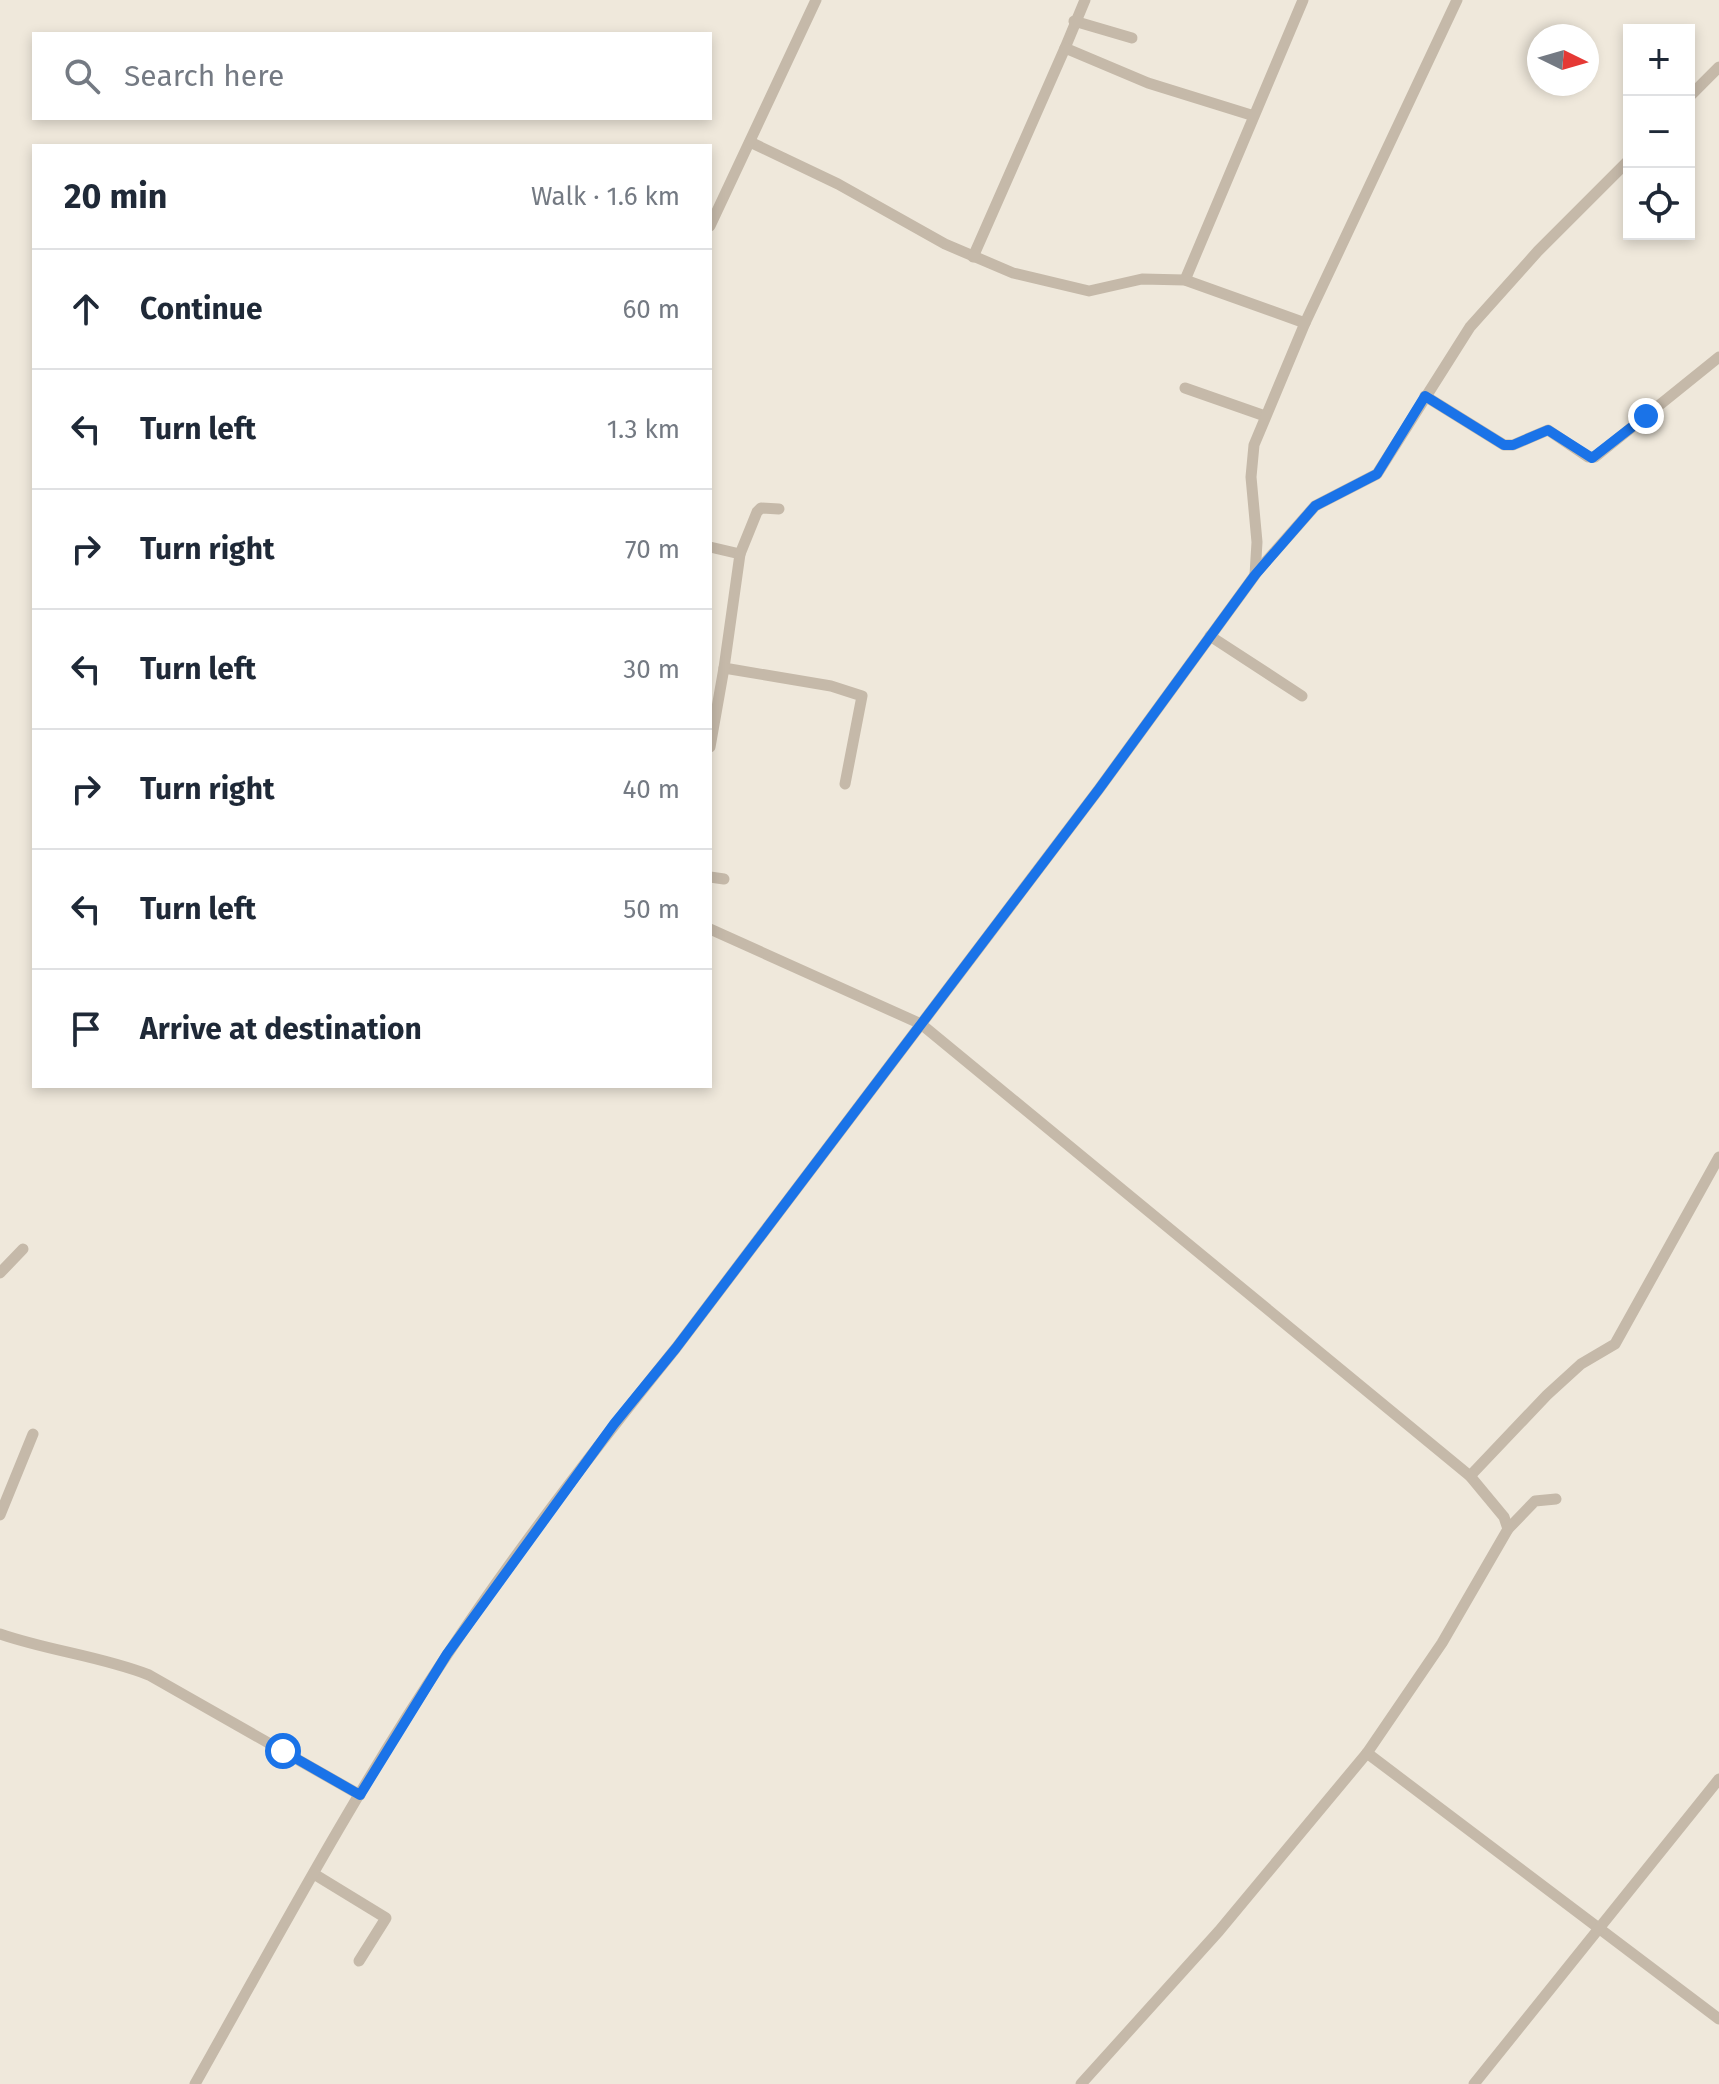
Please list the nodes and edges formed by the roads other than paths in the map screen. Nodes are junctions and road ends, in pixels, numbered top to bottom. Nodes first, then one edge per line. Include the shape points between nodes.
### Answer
1 (816, 0) edge
2 (1085, 0) edge
3 (1303, 0) edge
4 (1457, 0) edge
5 (1074, 21) junction
6 (1132, 38) dead end
7 (1065, 48) junction
8 (1719, 67) edge
9 (1690, 96) edge
10 (1251, 115) junction
11 (750, 142) junction
12 (1623, 166) edge
13 (712, 222) edge
14 (973, 257) junction
15 (1185, 280) junction
16 (1305, 323) junction
17 (1719, 357) edge
18 (1185, 388) dead end
19 (1425, 396) junction
20 (1265, 416) junction
21 (779, 509) dead end
22 (712, 547) edge
23 (740, 554) junction
24 (1255, 575) junction
25 (1210, 636) junction
26 (724, 668) junction
27 (1302, 696) dead end
28 (712, 736) edge
29 (845, 784) dead end
30 (712, 877) edge
31 (724, 879) dead end
32 (712, 930) edge
33 (921, 1024) junction
34 (1719, 1157) edge
35 (23, 1249) dead end
36 (0, 1273) edge
37 (33, 1434) dead end
38 (1470, 1476) junction
39 (1556, 1499) dead end
40 (0, 1515) edge
41 (1508, 1529) junction
42 (0, 1634) edge
43 (1367, 1753) junction
44 (1719, 1779) edge
45 (360, 1795) junction
46 (314, 1874) junction
47 (1600, 1928) junction
48 (359, 1961) dead end
49 (1719, 2019) edge
50 (195, 2084) edge
51 (1081, 2084) edge
52 (1474, 2084) edge

1 - 11 street
2 - 5 street
3 - 10 street
4 - 16 street
5 - 6 street
5 - 7 street
7 - 10 street via 1148,83
7 - 14 street
8 - 9 street
10 - 15 street
11 - 13 street
11 - 14 street
12 - 19 street via 1470,327
14 - 15 street via 1080,290 1104,290 1142,279
15 - 16 street
16 - 20 street
17 - 19 street via 1595,457 1548,430 1504,445
18 - 20 street
19 - 24 street via 1377,474 1315,506
20 - 24 street via 1251,459
21 - 23 street via 757,512
22 - 23 street
23 - 26 street
24 - 25 street
25 - 27 street
25 - 33 street
26 - 28 street
26 - 29 street via 860,694 863,701
30 - 31 street
32 - 33 street
33 - 38 street
33 - 45 street via 614,1424 447,1654
34 - 38 street via 1615,1344 1581,1364
35 - 36 street
37 - 40 street
38 - 41 street
39 - 41 street via 1535,1501
41 - 43 street via 1442,1643
42 - 45 street via 149,1675
43 - 47 street
43 - 51 street via 1219,1931
44 - 47 street
45 - 46 street
46 - 48 street via 386,1918
46 - 50 street
47 - 49 street
47 - 52 street

